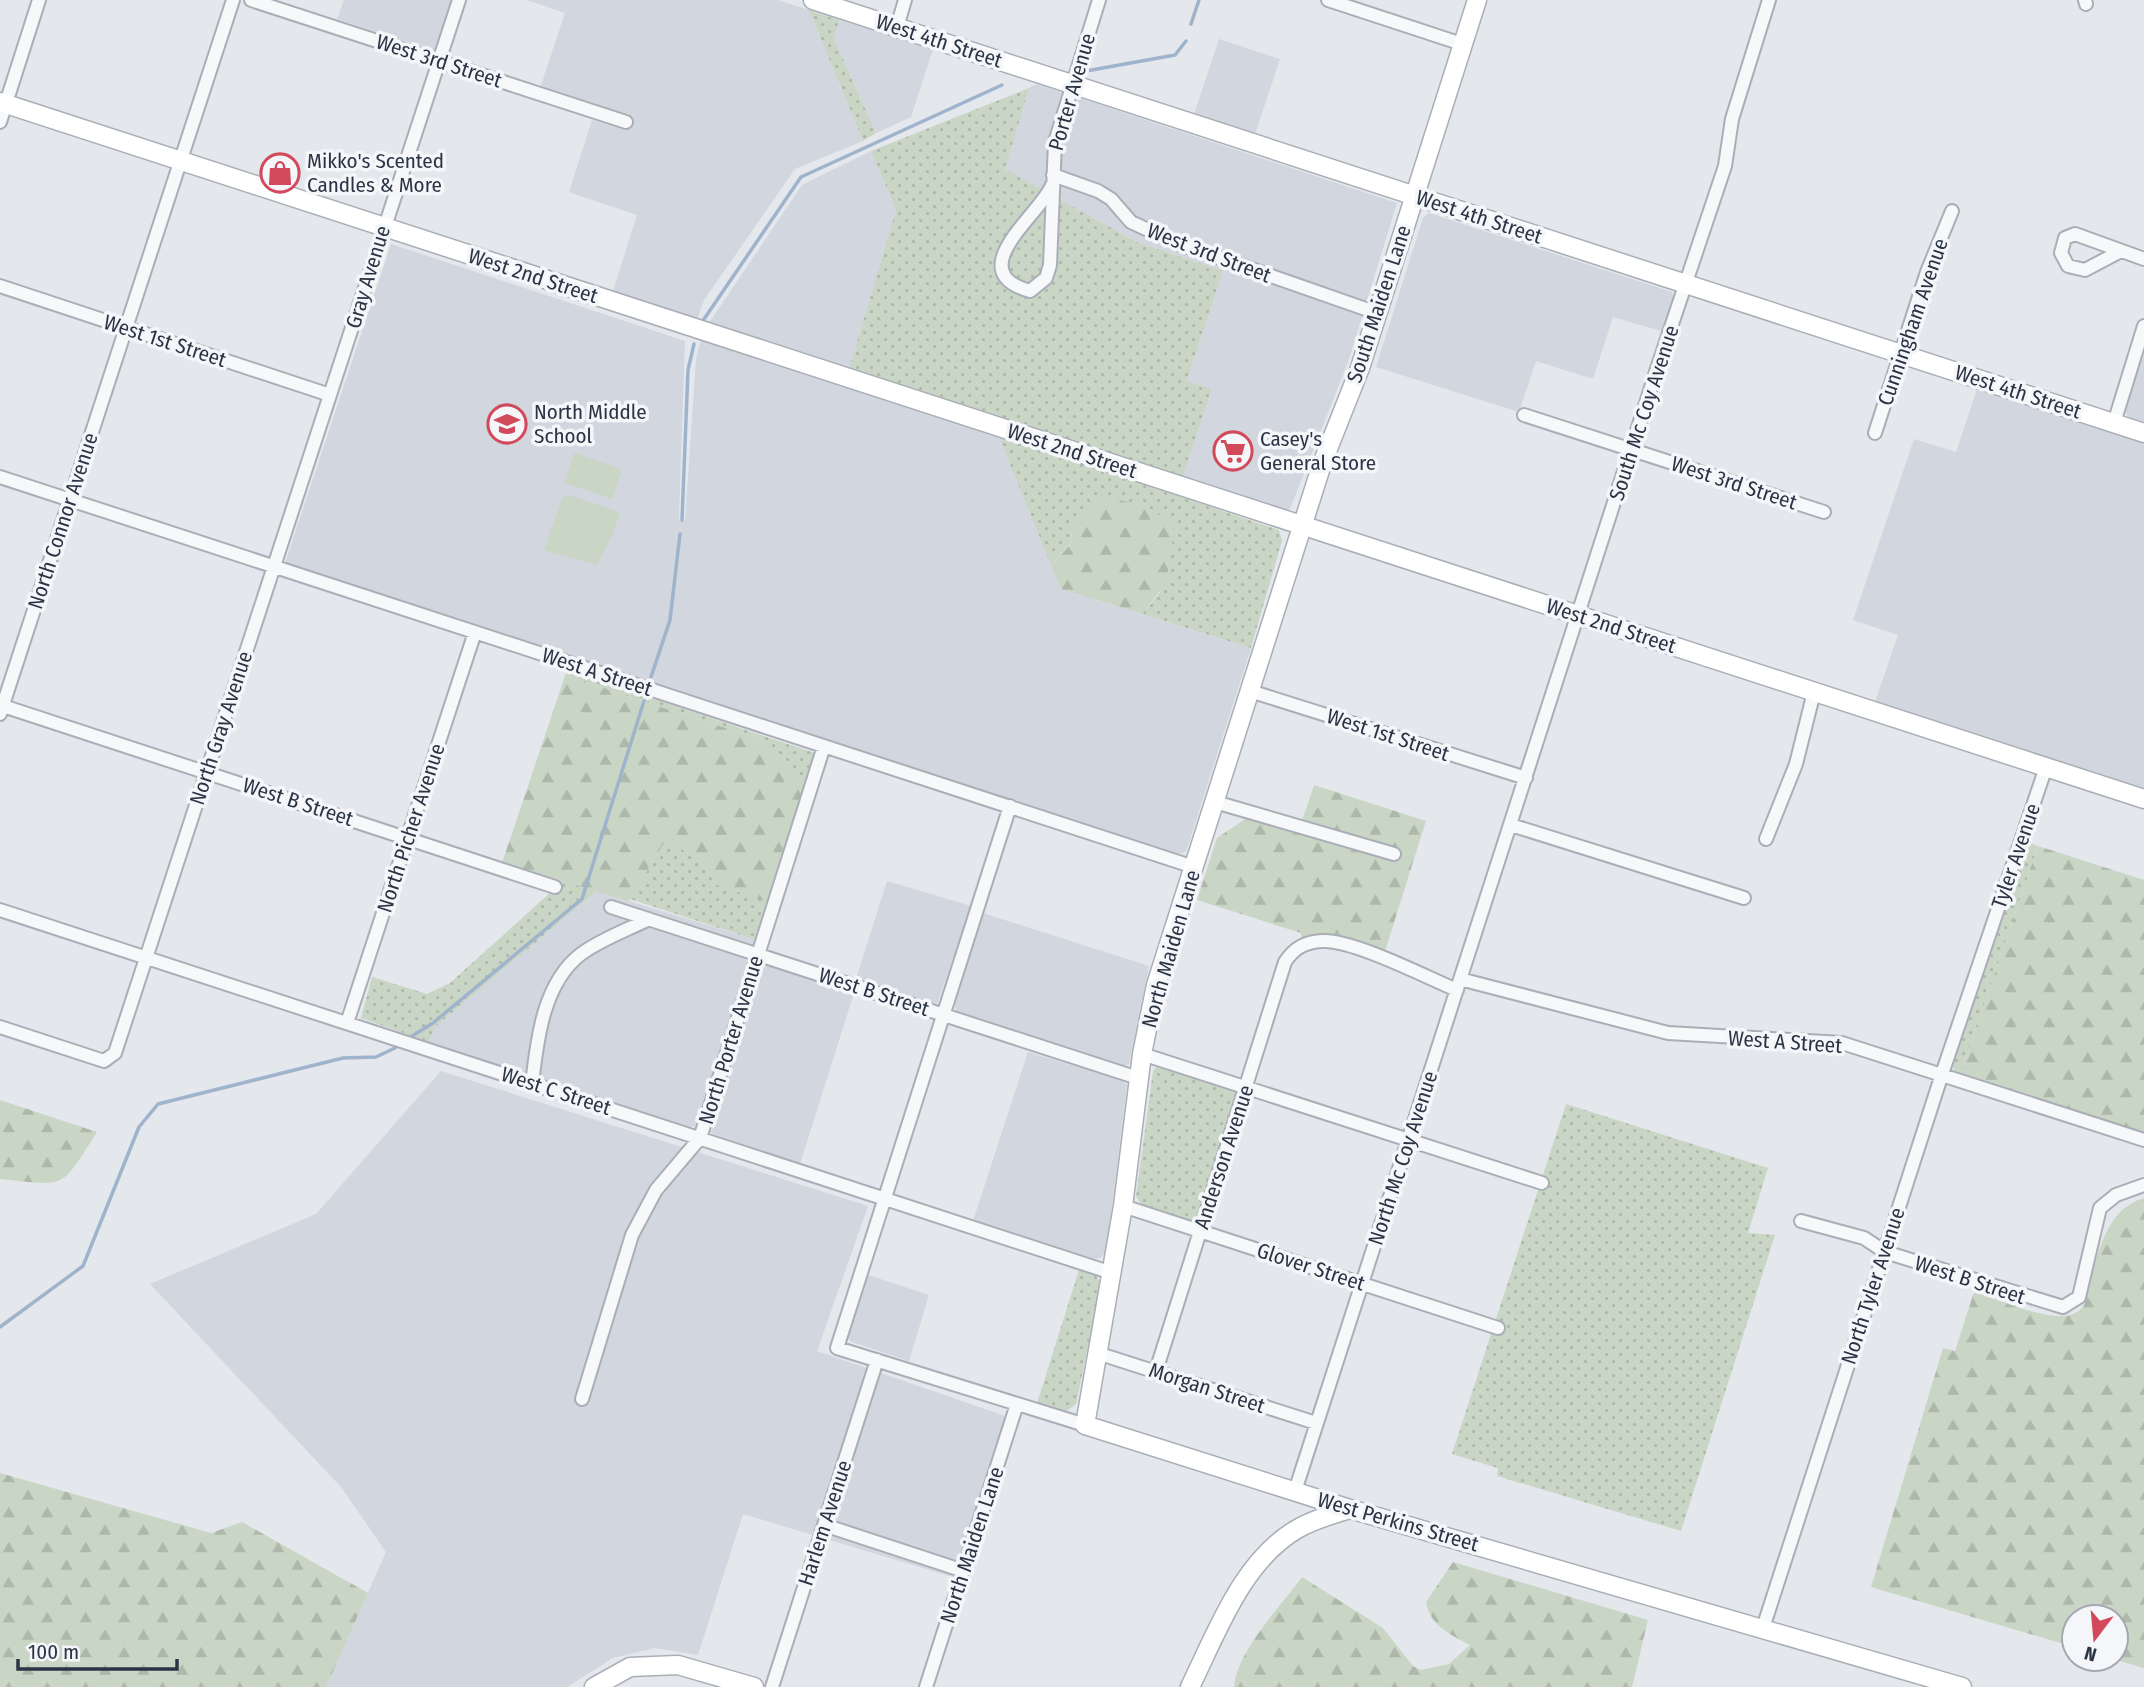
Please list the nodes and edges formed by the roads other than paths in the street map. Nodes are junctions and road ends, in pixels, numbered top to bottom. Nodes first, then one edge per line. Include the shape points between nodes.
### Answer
1 (39, 0) edge
2 (233, 0) edge
3 (251, 0) edge
4 (459, 0) edge
5 (813, 0) edge
6 (905, 0) edge
7 (1099, 0) edge
8 (1328, 0) edge
9 (1477, 0) edge
10 (1769, 0) edge
11 (897, 27) junction
12 (1462, 44) junction
13 (439, 61) junction
14 (1073, 85) junction
15 (3, 103) edge
16 (626, 121) dead end
17 (0, 122) edge
18 (181, 161) junction
19 (1053, 180) junction
20 (1413, 195) junction
21 (1952, 211) dead end
22 (384, 227) junction
23 (2121, 251) dead end
24 (2144, 260) edge
25 (1686, 284) junction
26 (0, 286) edge
27 (1377, 313) junction
28 (2144, 326) edge
29 (126, 328) junction
30 (1900, 354) junction
31 (330, 395) junction
32 (1524, 415) dead end
33 (2114, 424) junction
34 (1875, 433) dead end
35 (2144, 433) edge
36 (1632, 450) junction
37 (0, 477) edge
38 (70, 500) junction
39 (1824, 512) dead end
40 (1303, 526) junction
41 (274, 566) junction
42 (1578, 615) junction
43 (475, 632) junction
44 (1250, 691) junction
45 (1814, 692) junction
46 (1, 709) edge
47 (824, 746) junction
48 (2046, 767) junction
49 (206, 772) junction
50 (1526, 778) junction
51 (2144, 799) edge
52 (1215, 802) junction
53 (1010, 806) junction
54 (1511, 825) junction
55 (408, 839) junction
56 (1766, 839) dead end
57 (1394, 853) dead end
58 (1194, 866) junction
59 (555, 887) dead end
60 (1744, 898) dead end
61 (611, 907) dead end
62 (0, 910) edge
63 (649, 919) junction
64 (1986, 946) joint
65 (1299, 947) joint
66 (758, 954) junction
67 (146, 958) junction
68 (1458, 984) junction
69 (943, 1014) junction
70 (347, 1023) junction
71 (0, 1027) edge
72 (1142, 1054) junction
73 (1942, 1074) junction
74 (1138, 1077) junction
75 (532, 1084) junction
76 (1246, 1087) junction
77 (700, 1138) junction
78 (1408, 1139) junction
79 (2144, 1140) edge
80 (1542, 1182) dead end
81 (2144, 1185) edge
82 (883, 1198) junction
83 (1124, 1206) junction
84 (1801, 1221) dead end
85 (1200, 1231) junction
86 (1885, 1252) junction
87 (1112, 1273) junction
88 (1362, 1284) junction
89 (1498, 1328) dead end
90 (1097, 1353) junction
91 (877, 1360) junction
92 (1156, 1371) junction
93 (582, 1399) dead end
94 (1017, 1404) junction
95 (1316, 1423) junction
96 (1085, 1425) junction
97 (1294, 1491) junction
98 (1350, 1509) junction
99 (824, 1525) junction
100 (964, 1571) junction
101 (1763, 1628) junction
102 (1915, 1680) edge
103 (594, 1687) edge
104 (754, 1687) edge
105 (772, 1687) edge
106 (926, 1687) edge
107 (1190, 1687) edge
108 (1962, 1687) edge

1 - 15 street
2 - 18 street, North Connor Avenue
3 - 13 street, West 3rd Street
4 - 13 street, Gray Avenue
5 - 11 street, West 4th Street
6 - 11 street
7 - 14 street, Porter Avenue
8 - 12 street
9 - 12 street, South Maiden Lane
10 - 25 street, South Mc Coy Avenue via 1732,119 1725,166
11 - 14 street, West 4th Street
12 - 20 street, South Maiden Lane
13 - 16 street, West 3rd Street
13 - 22 street, Gray Avenue
14 - 19 street, Porter Avenue via 1055,142
14 - 20 street, West 4th Street
15 - 17 street
15 - 18 street, West 2nd Street
18 - 22 street, West 2nd Street
18 - 29 street, North Connor Avenue
19 - 19 street, Porter Avenue via 1051,265 1046,278 1030,291 1020,289 1005,275 1004,253 1021,223 1042,205
19 - 27 street, West 3rd Street via 1098,191 1131,222 1174,242
20 - 25 street, West 4th Street
20 - 27 street, South Maiden Lane
21 - 30 street, Cunningham Avenue
22 - 31 street, Gray Avenue
22 - 40 street, West 2nd Street
23 - 24 street
25 - 30 street, West 4th Street
25 - 36 street, South Mc Coy Avenue
26 - 29 street, West 1st Street
27 - 40 street, South Maiden Lane
28 - 33 street
29 - 31 street, West 1st Street
29 - 38 street, North Connor Avenue
30 - 33 street, West 4th Street
30 - 34 street, Cunningham Avenue
31 - 41 street, North Gray Avenue
32 - 36 street, West 3rd Street
33 - 35 street, West 4th Street
36 - 39 street, West 3rd Street
36 - 42 street, South Mc Coy Avenue
37 - 38 street, West A Street
38 - 41 street, West A Street
38 - 46 street, North Connor Avenue
40 - 42 street, West 2nd Street
40 - 44 street, North Maiden Lane
41 - 43 street, West A Street
41 - 49 street, North Gray Avenue
42 - 45 street, West 2nd Street
42 - 50 street, South Mc Coy Avenue
43 - 47 street, West A Street
43 - 55 street, North Picher Avenue
44 - 50 street, West 1st Street
44 - 52 street, North Maiden Lane
45 - 48 street, West 2nd Street
45 - 56 street via 1796,764
46 - 49 street, West B Street
47 - 53 street, West A Street
47 - 66 street, North Porter Avenue
48 - 51 street, West 2nd Street
48 - 64 street, Tyler Avenue
49 - 55 street, West B Street
49 - 67 street, North Gray Avenue
50 - 54 street, South Mc Coy Avenue
52 - 57 street
52 - 58 street, North Maiden Lane
53 - 58 street, West A Street
53 - 69 street
54 - 60 street
54 - 68 street, North Mc Coy Avenue
55 - 59 street, West B Street
55 - 70 street, North Picher Avenue
58 - 72 street, North Maiden Lane via 1156,985
61 - 63 street, West B Street
62 - 67 street, West C Street
63 - 66 street, West B Street
63 - 75 street via 586,950 569,966 545,1010
64 - 73 street, North Tyler Avenue
65 - 68 street, West A Street via 1333,942
65 - 76 street, Anderson Avenue via 1285,962
66 - 69 street, West B Street
66 - 77 street, North Porter Avenue
67 - 70 street, West C Street
67 - 71 street, North Gray Avenue via 116,1053 109,1060
68 - 73 street, West A Street via 1668,1032 1842,1043
68 - 78 street, North Mc Coy Avenue
69 - 74 street, West B Street
69 - 82 street
70 - 75 street, West C Street
72 - 74 street, North Maiden Lane
72 - 76 street
73 - 79 street, West A Street
73 - 86 street, North Tyler Avenue
74 - 83 street, North Maiden Lane
75 - 77 street, West C Street
76 - 78 street
76 - 85 street, Anderson Avenue
77 - 82 street, West C Street
77 - 93 street, North Porter Avenue via 656,1190 637,1224
78 - 80 street
78 - 88 street, North Mc Coy Avenue
81 - 86 street, West B Street via 2116,1195 2100,1208 2079,1297 2063,1307
82 - 87 street, West C Street
82 - 91 street, West Perkins Street via 837,1348
83 - 85 street, Glover Street
83 - 87 street, North Maiden Lane
84 - 86 street, West B Street via 1864,1238
85 - 88 street, Glover Street
85 - 92 street, Anderson Avenue
86 - 101 street, North Tyler Avenue
87 - 90 street, North Maiden Lane
88 - 89 street, Glover Street
88 - 95 street, North Mc Coy Avenue
90 - 92 street, Morgan Street
90 - 96 street, North Maiden Lane
91 - 94 street, West Perkins Street
91 - 99 street, Harlem Avenue
92 - 95 street, Morgan Street
94 - 96 street, West Perkins Street
94 - 100 street, North Maiden Lane
95 - 97 street, North Mc Coy Avenue
96 - 97 street, West Perkins Street
97 - 98 street, West Perkins Street
98 - 101 street, West Perkins Street
98 - 107 street via 1299,1528 1265,1555 1236,1597
99 - 100 street
99 - 105 street, Harlem Avenue
100 - 106 street, North Maiden Lane
101 - 102 street, West Perkins Street
102 - 108 street, West Perkins Street
103 - 104 street via 630,1667 678,1665

